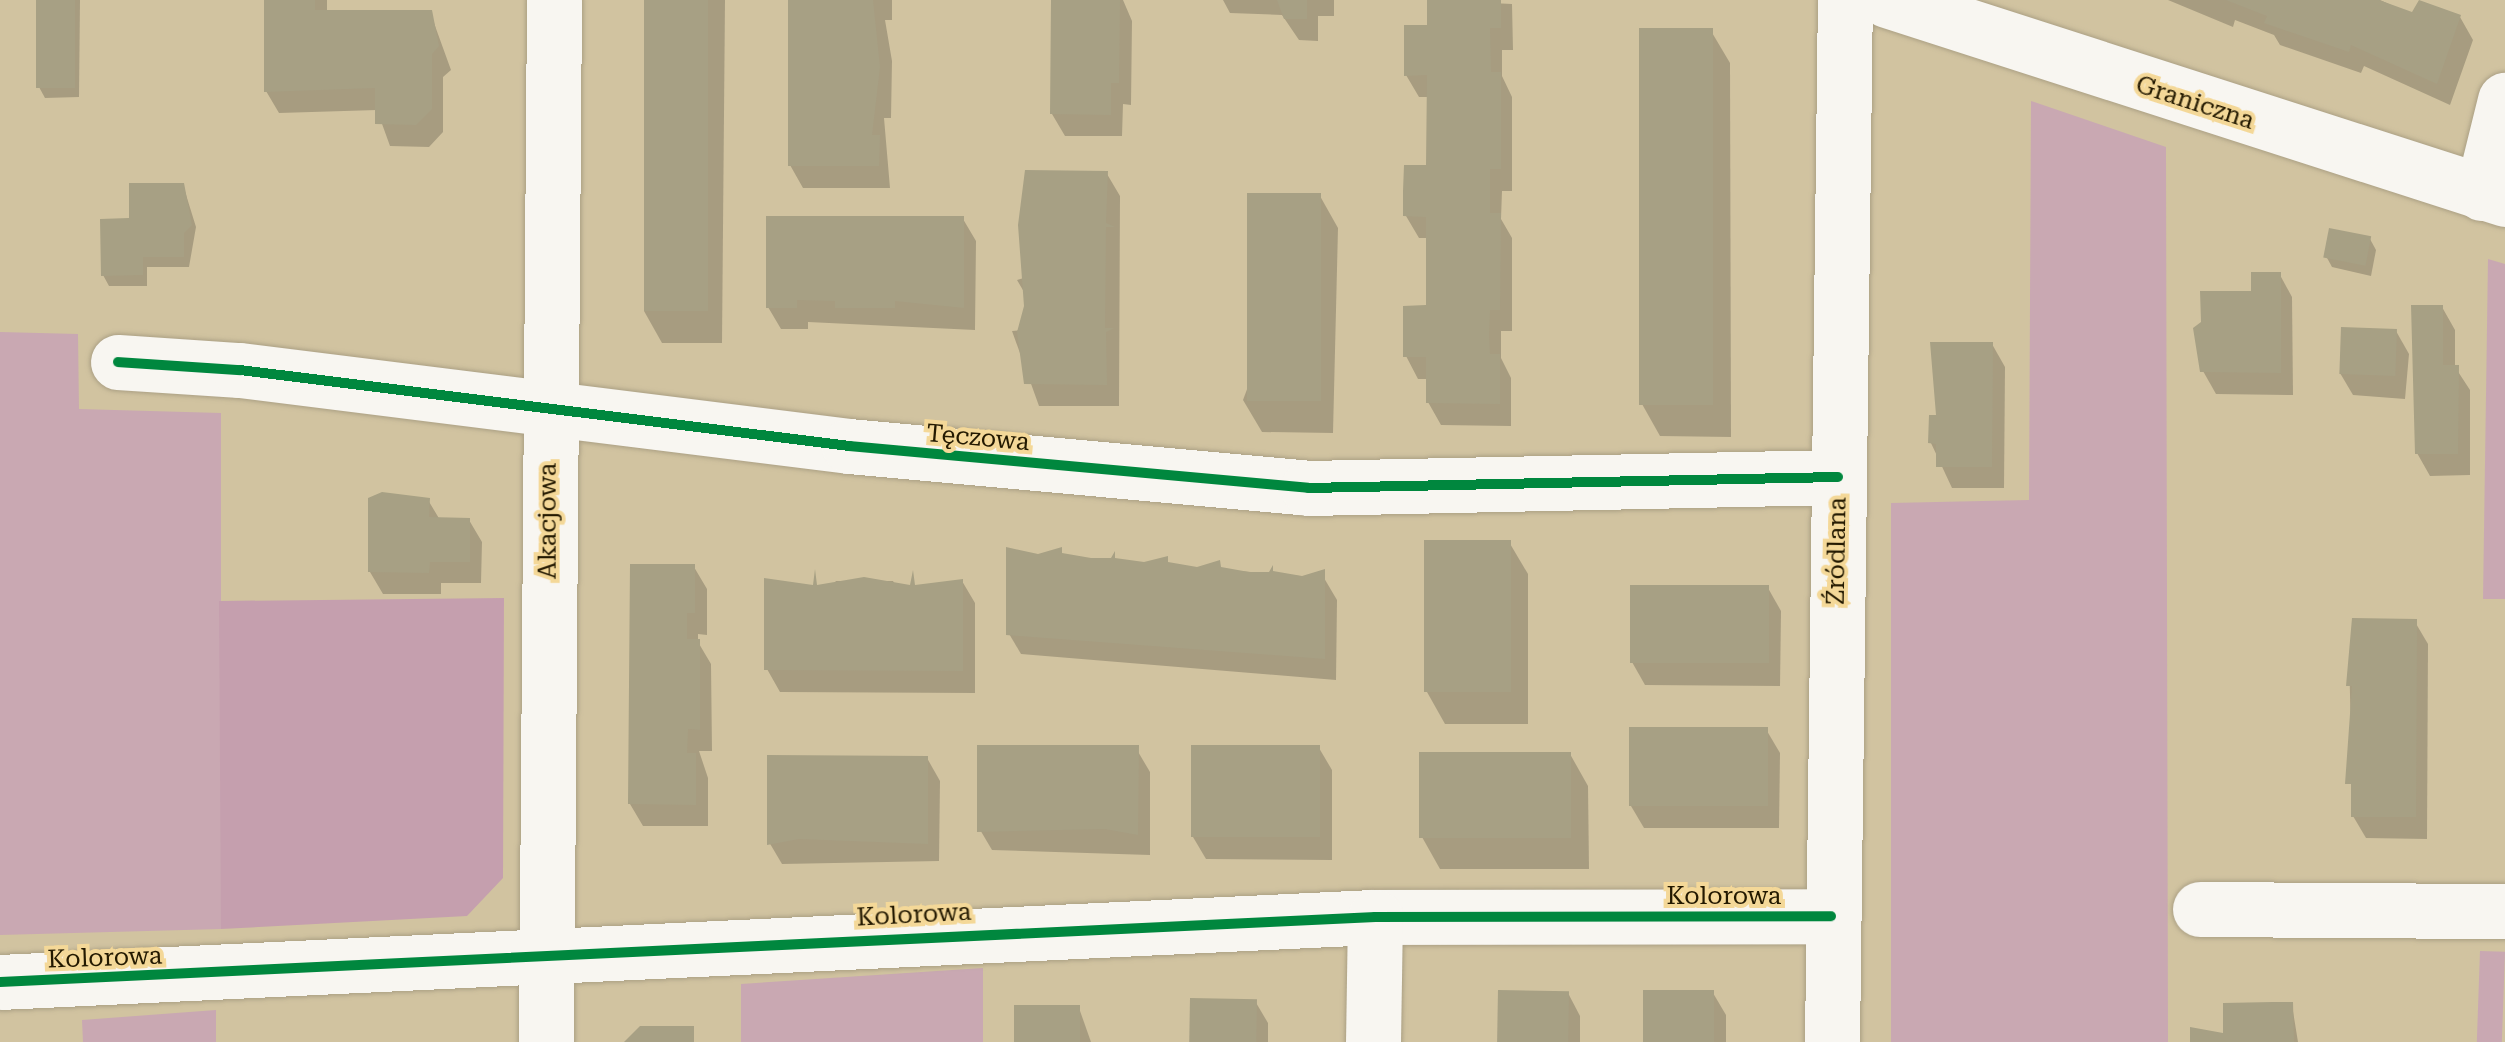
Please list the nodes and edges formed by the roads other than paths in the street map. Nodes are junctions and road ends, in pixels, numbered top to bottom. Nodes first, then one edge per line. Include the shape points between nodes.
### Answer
1 (554, 0) edge
2 (1845, 0) edge
3 (1887, 0) edge
4 (2505, 100) edge
5 (2493, 196) edge
6 (118, 362) dead end
7 (548, 410) junction
8 (1838, 477) junction
9 (2200, 909) dead end
10 (2505, 911) edge
11 (1830, 916) junction
12 (1375, 917) junction
13 (546, 958) junction
14 (0, 982) edge
15 (546, 1042) edge
16 (1373, 1042) edge
17 (1832, 1042) edge

1 - 7 street, Akacjowa
2 - 8 street, Źródlana
3 - 5 street, Graniczna
4 - 5 street
6 - 7 street, Tęczowa via 240,370
7 - 8 street, Tęczowa via 849,446 1308,488
7 - 13 street, Akacjowa
8 - 11 street, Źródlana
9 - 10 street
11 - 12 street, Kolorowa
11 - 17 street, Źródlana
12 - 13 street, Kolorowa via 892,935
12 - 16 street
13 - 14 street, Kolorowa
13 - 15 street, Akacjowa

